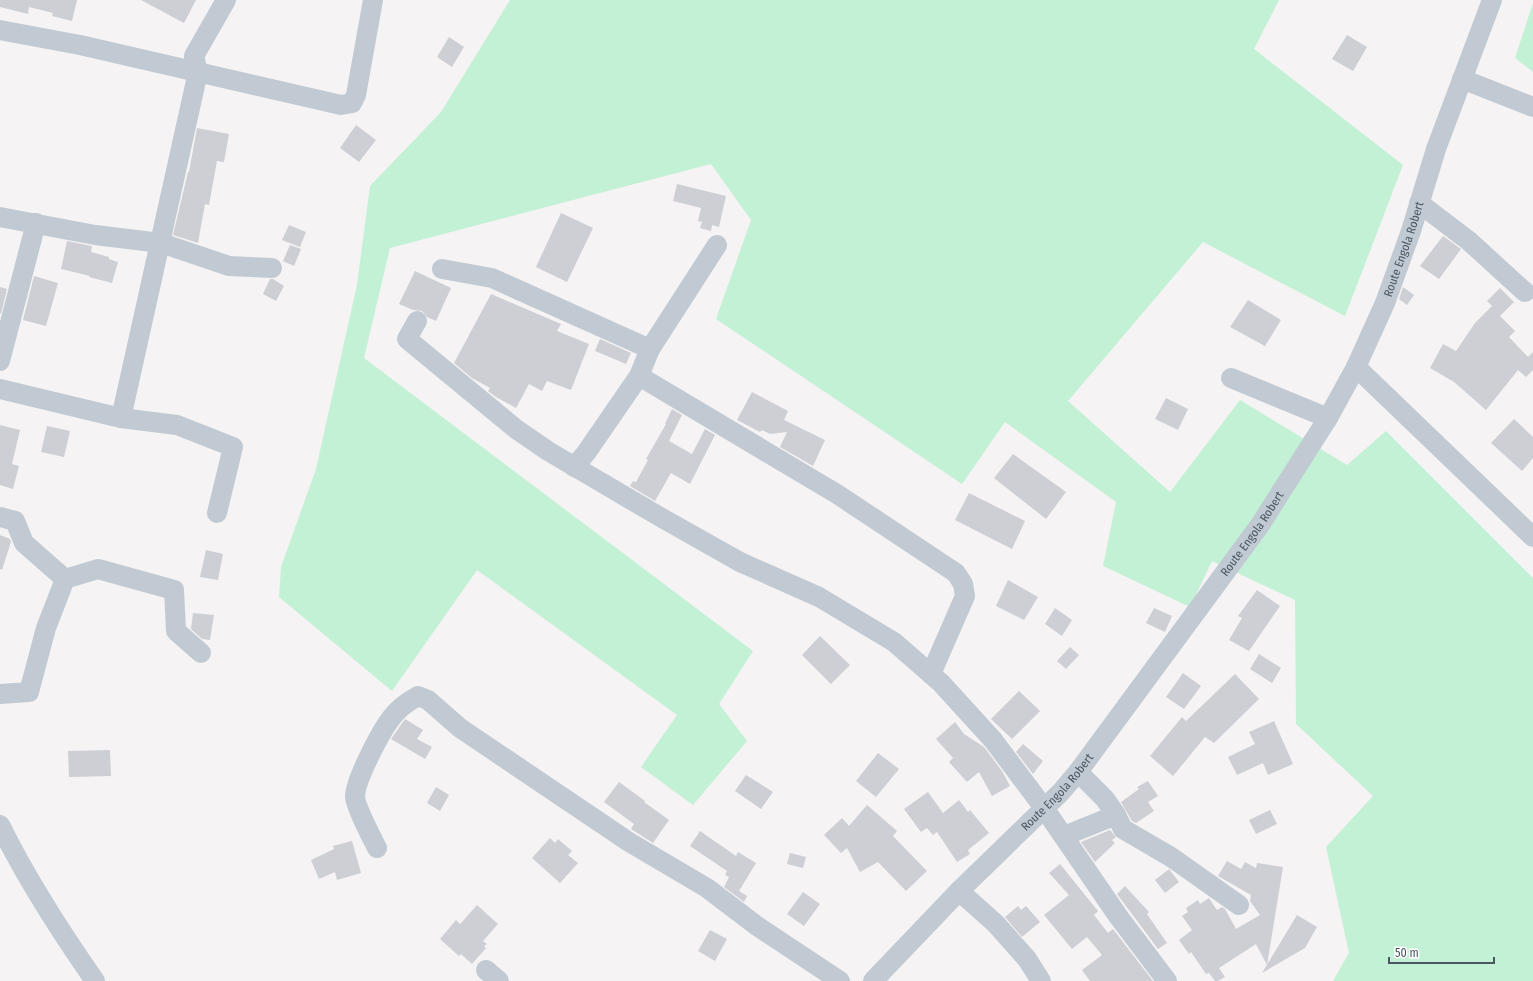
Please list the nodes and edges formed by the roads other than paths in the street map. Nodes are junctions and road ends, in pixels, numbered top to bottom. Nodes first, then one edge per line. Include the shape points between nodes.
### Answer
1 (226, 0) edge
2 (373, 0) edge
3 (1492, 0) edge
4 (0, 30) edge
5 (198, 72) junction
6 (1462, 79) junction
7 (1533, 107) edge
8 (1419, 203) junction
9 (0, 217) edge
10 (36, 223) junction
11 (161, 243) junction
12 (717, 245) dead end
13 (272, 268) dead end
14 (442, 269) dead end
15 (1525, 292) dead end
16 (417, 320) dead end
17 (650, 349) junction
18 (0, 361) edge
19 (1356, 367) junction
20 (639, 376) junction
21 (1231, 378) dead end
22 (0, 389) edge
23 (121, 418) junction
24 (1328, 418) junction
25 (574, 467) junction
26 (217, 513) dead end
27 (0, 516) edge
28 (1533, 537) edge
29 (65, 579) junction
30 (201, 653) dead end
31 (931, 674) junction
32 (0, 694) edge
33 (1078, 772) junction
34 (1044, 808) junction
35 (1116, 815) junction
36 (0, 825) edge
37 (1064, 836) junction
38 (376, 848) dead end
39 (959, 891) junction
40 (1239, 905) dead end
41 (95, 981) edge
42 (840, 981) edge
43 (873, 981) edge
44 (1041, 981) edge
45 (1167, 981) edge

1 - 5 street via 194,56
2 - 5 street via 356,95 352,103 341,105
3 - 6 street, Route Engola Robert
4 - 5 street
5 - 11 street
6 - 7 street
6 - 8 street, Route Engola Robert
8 - 15 street via 1469,242
8 - 19 street, Route Engola Robert via 1385,304
9 - 10 street
10 - 11 street via 95,235
10 - 18 street
11 - 13 street via 229,266
11 - 23 street
12 - 17 street
14 - 17 street via 492,278
16 - 25 street via 407,339 516,429
17 - 20 street
19 - 24 street, Route Engola Robert
19 - 28 street
20 - 25 street
20 - 31 street via 837,494 956,573 963,584 966,596
21 - 24 street
22 - 23 street
23 - 26 street via 177,425 233,447
24 - 33 street, Route Engola Robert via 1260,525
25 - 31 street via 740,562 819,597 894,642
27 - 29 street via 15,521 24,543
29 - 30 street via 98,569 174,590 176,630
29 - 32 street via 46,628 29,692
31 - 34 street via 993,740
33 - 34 street, Route Engola Robert
33 - 35 street via 1105,799
34 - 37 street
34 - 39 street, Route Engola Robert
35 - 37 street
35 - 40 street via 1127,833 1171,857
36 - 41 street via 45,905
37 - 45 street via 1118,916
38 - 42 street via 357,805 355,797 358,785 362,771 392,716 418,696 428,700 460,728 629,842 707,888 757,926
39 - 43 street, Route Engola Robert
39 - 44 street via 996,924 1027,959

